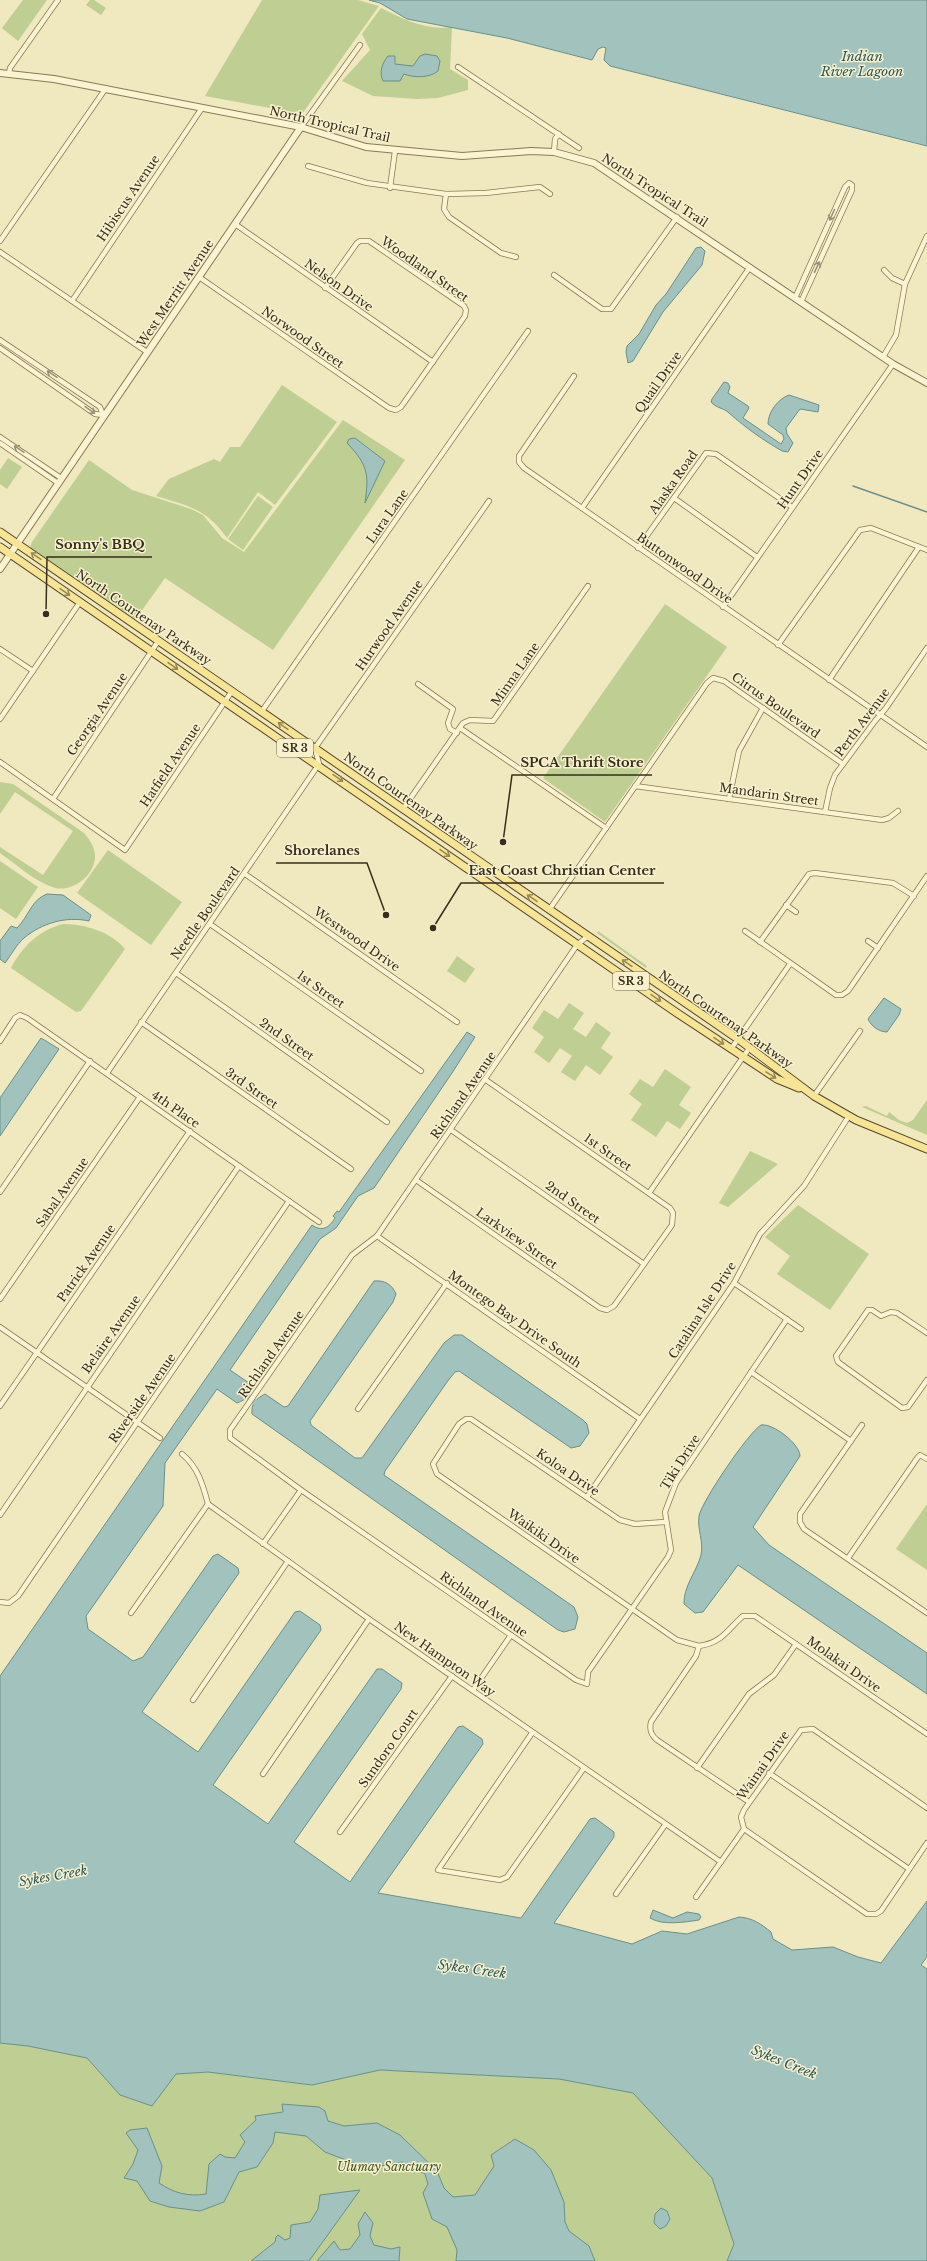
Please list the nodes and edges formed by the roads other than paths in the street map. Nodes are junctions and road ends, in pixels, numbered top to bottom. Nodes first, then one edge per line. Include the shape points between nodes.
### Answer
1 (58, 0) edge
2 (360, 45) dead end
3 (458, 67) dead end
4 (0, 73) edge
5 (9, 74) junction
6 (106, 88) junction
7 (202, 108) junction
8 (287, 124) junction
9 (300, 127) junction
10 (559, 134) junction
11 (290, 143) junction
12 (579, 148) dead end
13 (395, 151) junction
14 (554, 152) junction
15 (308, 166) dead end
16 (390, 188) junction
17 (446, 194) junction
18 (550, 194) dead end
19 (677, 217) junction
20 (234, 224) junction
21 (927, 236) edge
22 (822, 239) junction
23 (0, 241) edge
24 (829, 241) junction
25 (0, 252) edge
26 (516, 257) dead end
27 (750, 267) junction
28 (884, 270) dead end
29 (554, 275) dead end
30 (199, 277) junction
31 (905, 284) junction
32 (325, 288) junction
33 (72, 300) junction
34 (798, 300) junction
35 (528, 331) dead end
36 (0, 340) edge
37 (0, 348) edge
38 (147, 352) junction
39 (884, 357) junction
40 (433, 362) junction
41 (893, 364) junction
42 (574, 376) dead end
43 (927, 383) edge
44 (67, 385) junction
45 (63, 391) junction
46 (103, 415) junction
47 (0, 437) edge
48 (0, 443) edge
49 (37, 462) junction
50 (34, 467) junction
51 (59, 480) junction
52 (674, 498) junction
53 (489, 501) dead end
54 (792, 507) junction
55 (582, 508) junction
56 (0, 532) edge
57 (18, 544) junction
58 (0, 547) edge
59 (920, 547) junction
60 (638, 548) junction
61 (927, 550) edge
62 (10, 554) junction
63 (757, 557) junction
64 (0, 569) edge
65 (588, 586) dead end
66 (80, 602) junction
67 (723, 607) junction
68 (159, 640) junction
69 (778, 645) junction
70 (927, 648) edge
71 (0, 649) edge
72 (152, 651) junction
73 (33, 671) junction
74 (829, 680) junction
75 (418, 684) dead end
76 (232, 691) junction
77 (225, 702) junction
78 (763, 708) junction
79 (262, 711) junction
80 (880, 715) junction
81 (0, 719) edge
82 (458, 730) junction
83 (927, 747) edge
84 (315, 748) junction
85 (0, 762) edge
86 (319, 764) junction
87 (843, 764) junction
88 (635, 786) junction
89 (52, 799) junction
90 (729, 799) junction
91 (403, 809) junction
92 (898, 811) dead end
93 (825, 812) junction
94 (606, 828) junction
95 (245, 874) junction
96 (927, 876) edge
97 (914, 896) junction
98 (786, 905) junction
99 (549, 910) junction
100 (796, 912) dead end
101 (210, 924) junction
102 (745, 931) dead end
103 (588, 936) junction
104 (868, 941) dead end
105 (760, 942) junction
106 (577, 945) junction
107 (878, 948) junction
108 (790, 964) junction
109 (176, 973) junction
110 (141, 1022) junction
111 (456, 1022) dead end
112 (860, 1031) dead end
113 (738, 1039) junction
114 (0, 1041) edge
115 (750, 1048) junction
116 (731, 1049) junction
117 (744, 1057) junction
118 (90, 1061) junction
119 (421, 1071) dead end
120 (107, 1073) junction
121 (486, 1080) junction
122 (806, 1091) junction
123 (814, 1096) junction
124 (140, 1097) junction
125 (849, 1116) junction
126 (387, 1122) dead end
127 (451, 1130) junction
128 (190, 1131) junction
129 (927, 1149) edge
130 (239, 1166) junction
131 (351, 1170) dead end
132 (416, 1180) junction
133 (0, 1192) edge
134 (649, 1193) junction
135 (289, 1201) junction
136 (319, 1222) dead end
137 (377, 1236) junction
138 (644, 1264) junction
139 (447, 1283) junction
140 (734, 1283) junction
141 (0, 1299) edge
142 (787, 1320) junction
143 (0, 1327) edge
144 (801, 1329) dead end
145 (927, 1333) edge
146 (37, 1353) junction
147 (751, 1372) junction
148 (927, 1380) edge
149 (86, 1387) junction
150 (0, 1406) edge
151 (358, 1409) dead end
152 (466, 1419) joint
153 (640, 1419) junction
154 (137, 1422) junction
155 (862, 1425) dead end
156 (160, 1438) dead end
157 (851, 1441) junction
158 (182, 1454) dead end
159 (927, 1459) edge
160 (301, 1490) junction
161 (587, 1497) junction
162 (208, 1504) junction
163 (0, 1515) edge
164 (665, 1522) junction
165 (263, 1544) junction
166 (848, 1558) junction
167 (288, 1562) junction
168 (0, 1602) edge
169 (632, 1609) junction
170 (131, 1613) dead end
171 (927, 1613) edge
172 (369, 1619) junction
173 (511, 1635) junction
174 (796, 1644) junction
175 (699, 1646) junction
176 (452, 1676) junction
177 (587, 1684) joint
178 (473, 1690) junction
179 (193, 1700) dead end
180 (532, 1733) junction
181 (927, 1734) edge
182 (584, 1768) junction
183 (698, 1768) junction
184 (769, 1773) junction
185 (263, 1774) dead end
186 (749, 1802) junction
187 (927, 1808) edge
188 (665, 1824) junction
189 (744, 1829) junction
190 (340, 1832) dead end
191 (927, 1843) edge
192 (721, 1862) junction
193 (909, 1869) junction
194 (616, 1894) dead end
195 (696, 1897) dead end

1 - 5 street via 10,68
2 - 9 street, West Merritt Avenue
3 - 10 street
4 - 5 street, North Tropical Trail
5 - 6 street, North Tropical Trail via 34,75
6 - 7 street, North Tropical Trail
6 - 23 street
7 - 8 street, North Tropical Trail
7 - 33 street, Hibiscus Avenue
8 - 9 street, North Tropical Trail
8 - 11 street via 291,131
9 - 11 street, West Merritt Avenue
9 - 13 street, North Tropical Trail via 366,147
10 - 12 street
10 - 14 street via 555,139
11 - 20 street, West Merritt Avenue
13 - 14 street, North Tropical Trail via 462,156
13 - 16 street
14 - 19 street, North Tropical Trail via 601,165
15 - 16 street via 354,181
16 - 17 street
17 - 18 street via 540,187
17 - 26 street via 444,209 449,217 501,253
19 - 27 street, North Tropical Trail
19 - 29 street via 611,309 602,309
20 - 30 street, West Merritt Avenue
20 - 32 street, Nelson Drive
21 - 31 street
22 - 24 street
24 -> 22 street via 852,190 849,183
22 - 34 street
34 -> 24 street
25 - 33 street
27 - 34 street, North Tropical Trail
27 - 55 street, Quail Drive
28 - 31 street via 892,278
30 - 38 street, West Merritt Avenue
30 - 40 street, Norwood Street via 389,408 396,410 401,407
31 - 39 street via 896,335
32 - 40 street, Nelson Drive
32 - 40 street, Woodland Street via 357,243 369,241 464,306 465,316
33 - 38 street
34 - 39 street, North Tropical Trail
35 - 79 street, Lura Lane
44 -> 36 street
37 - 45 street
38 - 46 street, West Merritt Avenue
39 - 41 street, North Tropical Trail
41 - 43 street, North Tropical Trail
41 - 54 street, Hunt Drive
42 - 55 street, Buttonwood Drive via 519,456 519,462
44 - 45 street
44 - 46 street via 100,407
45 -> 46 street via 95,414
46 - 51 street, West Merritt Avenue
49 -> 47 street
48 - 50 street
49 - 50 street
49 - 51 street
50 - 51 street
51 - 57 street, West Merritt Avenue
52 - 54 street, Alaska Road via 703,455 711,453
52 - 60 street, Alaska Road
52 - 63 street
53 - 84 street, Hurwood Avenue
54 - 63 street, Hunt Drive
55 - 60 street, Buttonwood Drive
56 - 57 main road, North Courtenay Parkway / SR 3
57 - 62 street, West Merritt Avenue
68 -> 57 main road, North Courtenay Parkway / SR 3
58 - 62 main road, North Courtenay Parkway / SR 3
59 - 61 street
59 - 69 street via 871,528 863,528 857,532
59 - 74 street
60 - 67 street, Buttonwood Drive
62 - 64 street, West Merritt Avenue
62 -> 66 main road, North Courtenay Parkway / SR 3
63 - 67 street, Hunt Drive
65 - 82 street, Minna Lane via 496,717 488,722 470,720
66 - 72 main road, North Courtenay Parkway / SR 3
66 - 73 street
67 - 69 street, Buttonwood Drive
68 - 72 street, Georgia Avenue
68 - 76 main road, North Courtenay Parkway / SR 3
69 - 74 street, Buttonwood Drive
70 - 80 street, Perth Avenue
71 - 73 street
72 -> 77 main road, North Courtenay Parkway / SR 3
72 - 89 street, Georgia Avenue
73 - 81 street
74 - 80 street, Buttonwood Drive
75 - 82 street via 453,709 448,723 450,729
76 - 77 street, Hatfield Avenue
76 - 79 main road, North Courtenay Parkway / SR 3
77 - 86 main road, North Courtenay Parkway / SR 3
77 - 89 street, Hatfield Avenue via 125,850
78 - 87 street, Citrus Boulevard
78 - 88 street, Citrus Boulevard via 724,681 713,678
78 - 90 street via 739,751
84 -> 79 main road, North Courtenay Parkway / SR 3
80 - 83 street, Buttonwood Drive
80 - 87 street, Perth Avenue
82 - 91 street
82 - 94 street
84 - 86 street
84 - 91 main road, North Courtenay Parkway / SR 3
85 - 89 street
86 - 95 street, Needle Boulevard
86 -> 106 main road, North Courtenay Parkway / SR 3
87 - 93 street, Perth Avenue via 830,788
88 - 90 street, Mandarin Street
88 - 94 street, Citrus Boulevard
90 - 93 street, Mandarin Street
99 -> 91 main road, North Courtenay Parkway / SR 3
92 - 93 street, Mandarin Street via 882,820
94 - 99 street, Citrus Boulevard
95 - 101 street, Needle Boulevard
95 - 111 street, Westwood Drive
96 - 97 street
97 - 98 street via 893,883 815,873 805,877
97 - 107 street
98 - 100 street
98 - 105 street
99 - 103 main road, North Courtenay Parkway / SR 3
101 - 109 street, Needle Boulevard
101 - 119 street, 1st Street
102 - 105 street
103 - 106 street, Richland Avenue
113 -> 103 main road, North Courtenay Parkway / SR 3
104 - 107 street
105 - 108 street
106 -> 116 main road, North Courtenay Parkway / SR 3
106 - 121 street, Richland Avenue
107 - 108 street via 848,991 842,995 836,995
108 - 113 street
109 - 110 street, Needle Boulevard
109 - 126 street, 2nd Street
110 - 120 street, Needle Boulevard
110 - 131 street, 3rd Street
112 - 123 street
113 - 115 main road, North Courtenay Parkway / SR 3
113 - 116 street
114 - 118 street, 4th Place via 15,1018 20,1015
115 - 117 street
115 - 122 main road, North Courtenay Parkway / SR 3
116 - 117 main road, North Courtenay Parkway / SR 3
117 -> 122 main road, North Courtenay Parkway / SR 3 via 777,1079
117 - 134 street
118 - 120 street, 4th Place
118 - 133 street
120 - 124 street, 4th Place
121 - 127 street, Richland Avenue
121 - 134 street, 1st Street
122 - 123 main road, North Courtenay Parkway / SR 3
123 - 125 main road, North Courtenay Parkway / SR 3
124 - 128 street, 4th Place
124 - 141 street, Sabal Avenue
125 - 129 main road, North Courtenay Parkway / SR 3
125 - 140 street, Catalina Isle Drive via 804,1186 760,1234
127 - 132 street, Richland Avenue
127 - 138 street, 2nd Street
128 - 130 street, 4th Place
128 - 146 street, Patrick Avenue
130 - 135 street, 4th Place
130 - 149 street, Belaire Avenue
132 - 137 street, Richland Avenue
132 - 138 street, Larkview Street via 600,1308 607,1310 614,1306
134 - 138 street, 1st Street via 672,1210 674,1217 672,1225
135 - 136 street, 4th Place
135 - 154 street, Riverside Avenue
137 - 139 street, Montego Bay Drive South
137 - 160 street, Richland Avenue via 352,1255 230,1430 230,1438
139 - 151 street
139 - 153 street, Montego Bay Drive South
140 - 142 street
140 - 153 street, Catalina Isle Drive
142 - 144 street
142 - 147 street, Tiki Drive
143 - 146 street
145 - 148 street via 897,1313 891,1312 881,1316 868,1310 836,1356 838,1362 902,1408 908,1407
146 - 149 street
146 - 150 street, Patrick Avenue
147 - 157 street
147 - 164 street, Tiki Drive via 676,1483 668,1501
149 - 154 street
149 - 163 street, Belaire Avenue
152 - 161 street, Koloa Drive via 476,1421
152 - 169 street, Waikiki Drive via 459,1424 434,1460 433,1468 437,1474
153 - 161 street, Catalina Isle Drive
154 - 156 street
154 - 168 street, Riverside Avenue via 18,1596 9,1603
155 - 157 street
157 - 166 street via 800,1514 800,1522 804,1529
158 - 162 street via 190,1460 202,1480
159 - 166 street via 920,1455 918,1457
160 - 165 street
160 - 173 street, Richland Avenue
161 - 164 street, Koloa Drive via 626,1523
162 - 165 street, New Hampton Way
162 - 170 street
164 - 169 street, Tiki Drive via 671,1550
165 - 167 street, New Hampton Way
166 - 171 street
167 - 172 street, New Hampton Way
167 - 179 street
169 - 175 street, Waikiki Drive via 677,1640
169 - 177 street, Tiki Drive via 588,1672
172 - 176 street, New Hampton Way
172 - 185 street
173 - 177 street, Richland Avenue via 576,1680
173 - 178 street
174 - 175 street, Molakai Drive via 755,1616 748,1615 740,1618 726,1634 708,1645
174 - 181 street, Molakai Drive
174 - 183 street via 774,1675 749,1694
175 - 183 street via 696,1656 649,1728 657,1740
176 - 178 street, New Hampton Way
176 - 190 street, Sundoro Court
178 - 180 street, New Hampton Way
180 - 182 street, New Hampton Way
180 - 182 street via 438,1870 500,1880 507,1877
182 - 188 street, New Hampton Way
183 - 186 street
184 - 186 street, Wainai Drive
184 - 187 street, Wainai Drive via 797,1732 805,1728 813,1729
184 - 193 street
186 - 189 street, Wainai Drive via 741,1817
188 - 192 street, New Hampton Way
188 - 194 street
189 - 192 street
189 - 193 street via 867,1914 881,1911
191 - 193 street
192 - 195 street

